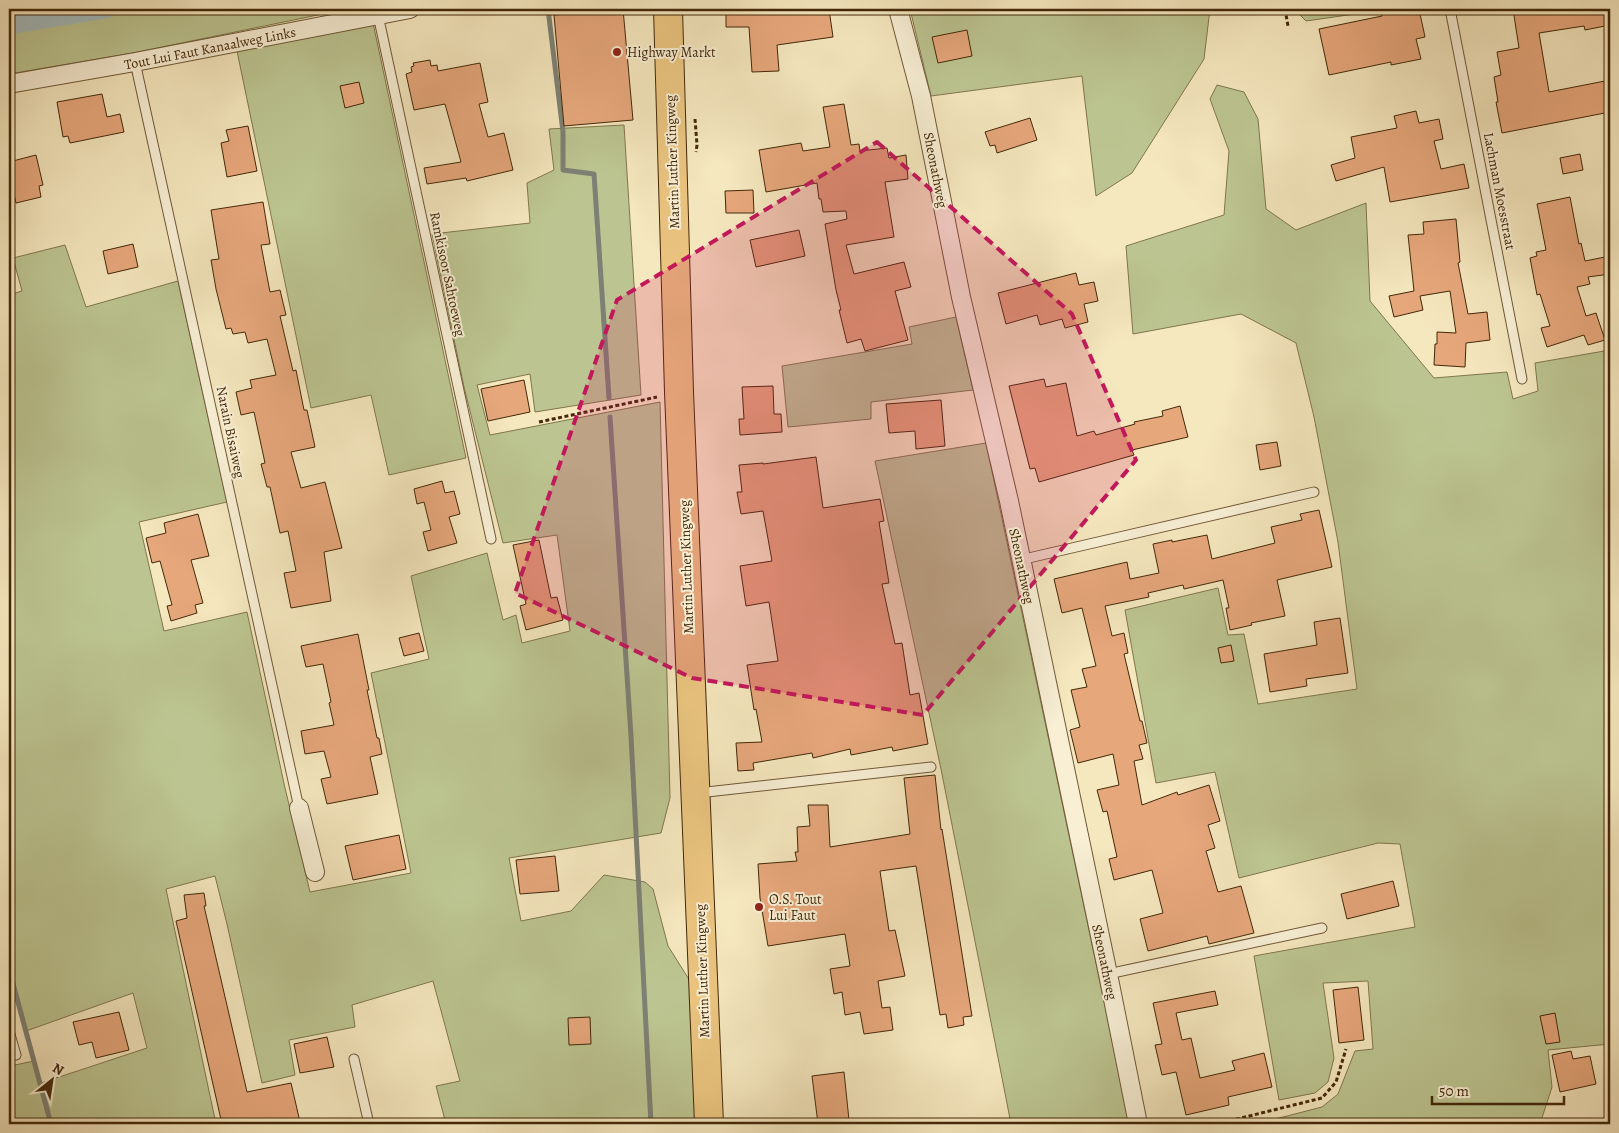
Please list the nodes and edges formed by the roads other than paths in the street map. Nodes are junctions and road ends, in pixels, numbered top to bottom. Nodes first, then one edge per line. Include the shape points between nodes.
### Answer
1 (410, 9) edge
2 (668, 9) edge
3 (898, 9) edge
4 (1450, 9) edge
5 (378, 15) junction
6 (135, 62) junction
7 (9, 84) edge
8 (1522, 379) dead end
9 (1314, 492) dead end
10 (491, 539) dead end
11 (1020, 560) junction
12 (931, 767) dead end
13 (695, 794) junction
14 (299, 808) joint
15 (314, 872) dead end
16 (1322, 928) dead end
17 (1108, 974) junction
18 (9, 1031) edge
19 (16, 1055) dead end
20 (354, 1059) dead end
21 (369, 1124) edge
22 (709, 1124) edge
23 (1138, 1124) edge

1 - 5 street, Tout Lui Faut Kanaalweg Links
2 - 13 main road, Martin Luther Kingweg
3 - 11 street, Sheonathweg via 921,96 961,297
4 - 8 lane, Lachman Moesstraat
5 - 6 street, Tout Lui Faut Kanaalweg Links
5 - 10 lane, Ramkisoor Sahtoeweg
6 - 7 street, Tout Lui Faut Kanaalweg Links
6 - 14 lane, Narain Bisaiweg
9 - 11 lane
11 - 17 street, Sheonathweg
12 - 13 lane
13 - 22 main road, Martin Luther Kingweg
14 - 15 street
16 - 17 lane
17 - 23 street, Sheonathweg
18 - 19 lane
20 - 21 lane

